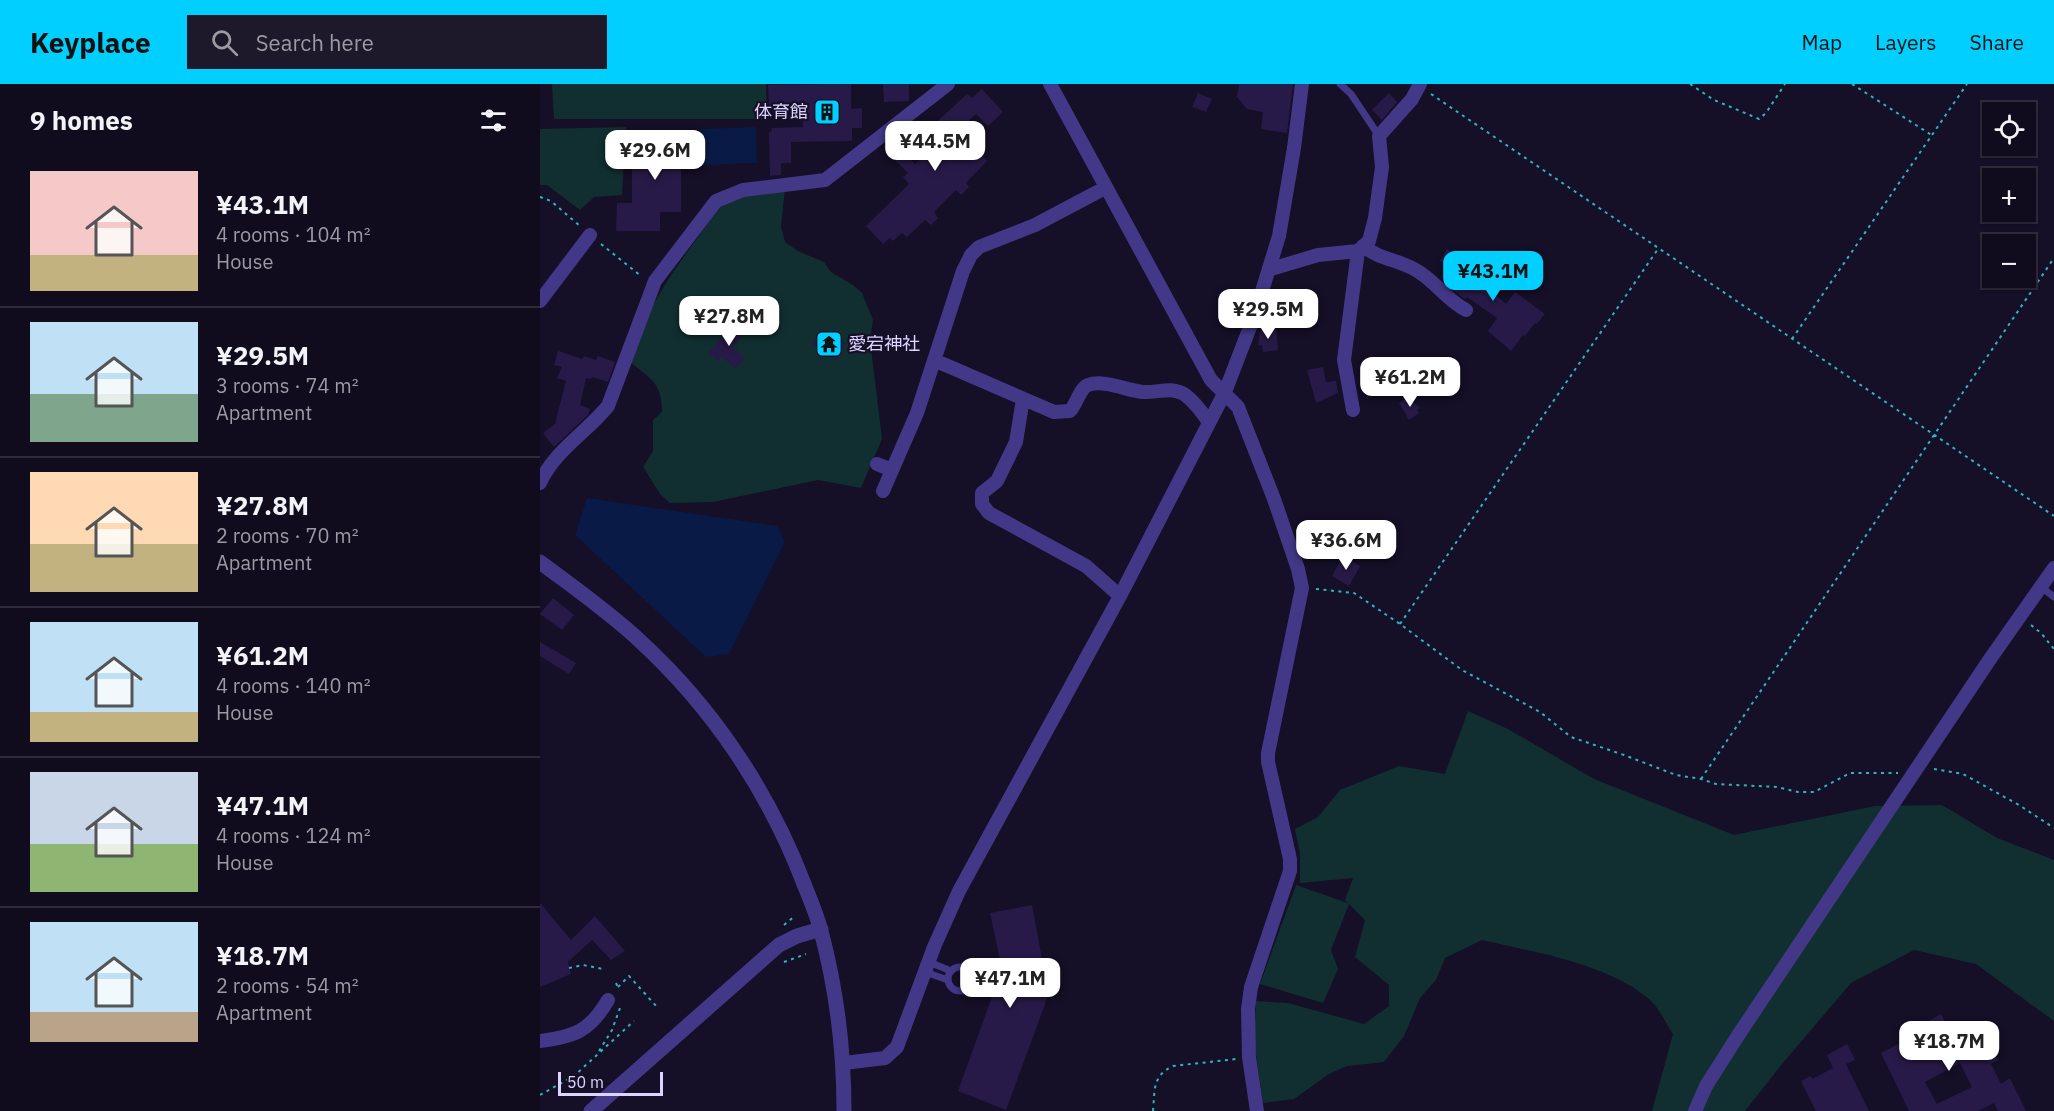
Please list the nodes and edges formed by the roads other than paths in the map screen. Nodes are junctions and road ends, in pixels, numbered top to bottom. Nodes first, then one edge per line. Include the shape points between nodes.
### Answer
1 (948, 84) edge
2 (1050, 84) edge
3 (1302, 84) edge
4 (1340, 84) edge
5 (1419, 85) edge
6 (1378, 136) junction
7 (1105, 188) junction
8 (590, 235) road end
9 (1360, 248) junction
10 (1270, 269) junction
11 (540, 301) edge
12 (1466, 310) dead end
13 (934, 360) junction
14 (1225, 392) junction
15 (1023, 399) junction
16 (1353, 410) dead end
17 (1209, 422) junction
18 (877, 464) dead end
19 (892, 470) junction
20 (540, 483) edge
21 (883, 491) dead end
22 (540, 562) edge
23 (2054, 568) edge
24 (2041, 587) junction
25 (1120, 596) junction
26 (2054, 597) edge
27 (821, 929) junction
28 (927, 967) junction
29 (951, 971) junction
30 (948, 980) junction
31 (616, 998) road end
32 (540, 1041) edge
33 (844, 1063) junction
34 (591, 1111) edge
35 (844, 1111) edge
36 (1257, 1111) edge
37 (1695, 1111) edge

1 - 20 street via 825,180 742,190 716,201 655,281 608,406 556,457
2 - 7 street
3 - 10 street via 1289,181
4 - 6 lane
5 - 6 street via 1412,99
6 - 9 street via 1383,167 1377,208 1369,242
7 - 13 street via 1035,225 979,247 970,255
7 - 14 street via 1210,380
8 - 11 street
9 - 10 street
9 - 12 street via 1413,268
9 - 16 street via 1344,360
10 - 14 street
13 - 15 street
13 - 19 street via 917,414
14 - 17 street
14 - 36 street via 1238,407 1274,499 1302,588 1268,753 1290,871 1251,987 1249,1057
15 - 17 street via 1062,413 1078,403 1080,392 1088,385 1141,392 1168,389 1183,394
15 - 25 street via 1016,442 997,481 982,493 982,504 989,513 1086,566
17 - 25 street
18 - 19 street
19 - 21 street
22 - 27 street via 639,640 707,712 775,818
23 - 24 street
24 - 26 lane
24 - 37 street via 1738,1034
25 - 28 street via 959,891
27 - 33 street via 835,992
27 - 34 street via 779,945
28 - 29 lane
28 - 30 lane
28 - 33 street via 902,1038 889,1056
29 - 30 lane
29 - 30 lane via 964,967 969,970 972,983 966,991 955,994
31 - 32 street via 578,1034
33 - 35 street

